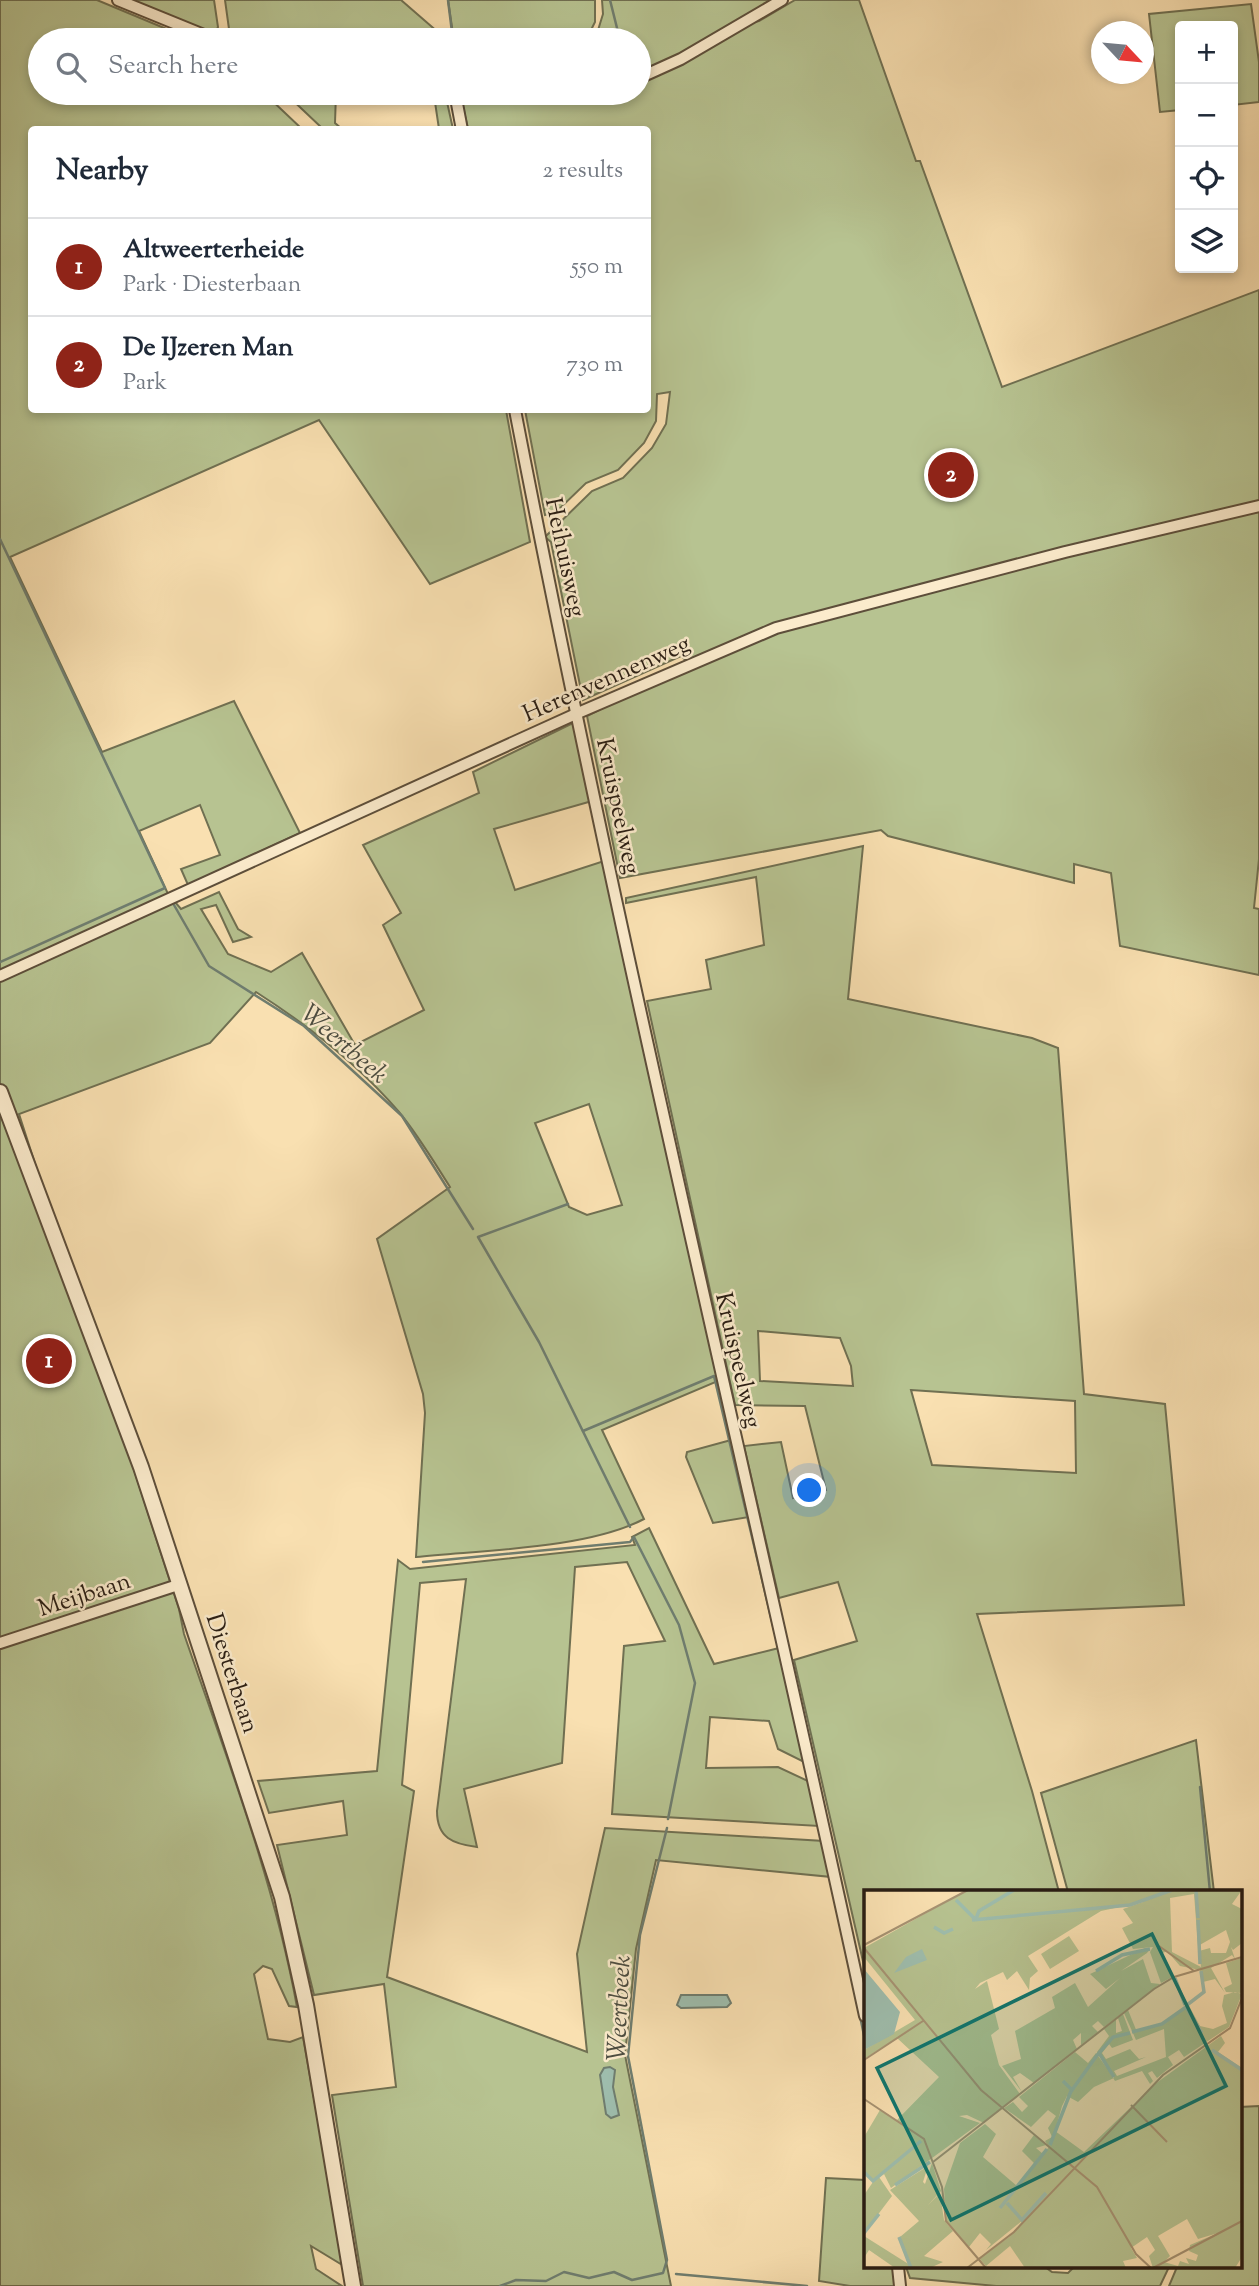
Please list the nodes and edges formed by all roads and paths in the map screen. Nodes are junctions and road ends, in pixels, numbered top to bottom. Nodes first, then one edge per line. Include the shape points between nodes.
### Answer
1 (118, 0) edge
2 (782, 0) edge
3 (187, 28) edge
4 (651, 73) edge
5 (457, 105) edge
6 (461, 126) edge
7 (516, 413) edge
8 (1259, 506) edge
9 (578, 713) junction
10 (0, 976) edge
11 (0, 1092) edge
12 (181, 1584) junction
13 (0, 1643) edge
14 (864, 2011) edge
15 (898, 2268) edge
16 (354, 2286) edge
17 (900, 2286) edge

1 - 3 street
2 - 4 street
5 - 6 street
7 - 9 street, Heihuisweg
8 - 9 street, Herenvennenweg via 776,628
9 - 10 street, Herenvennenweg
9 - 14 street, Kruispeelweg via 680,1198
11 - 12 street, Diesterbaan
12 - 13 street, Meijbaan
12 - 16 street, Diesterbaan via 295,1948
15 - 17 street

